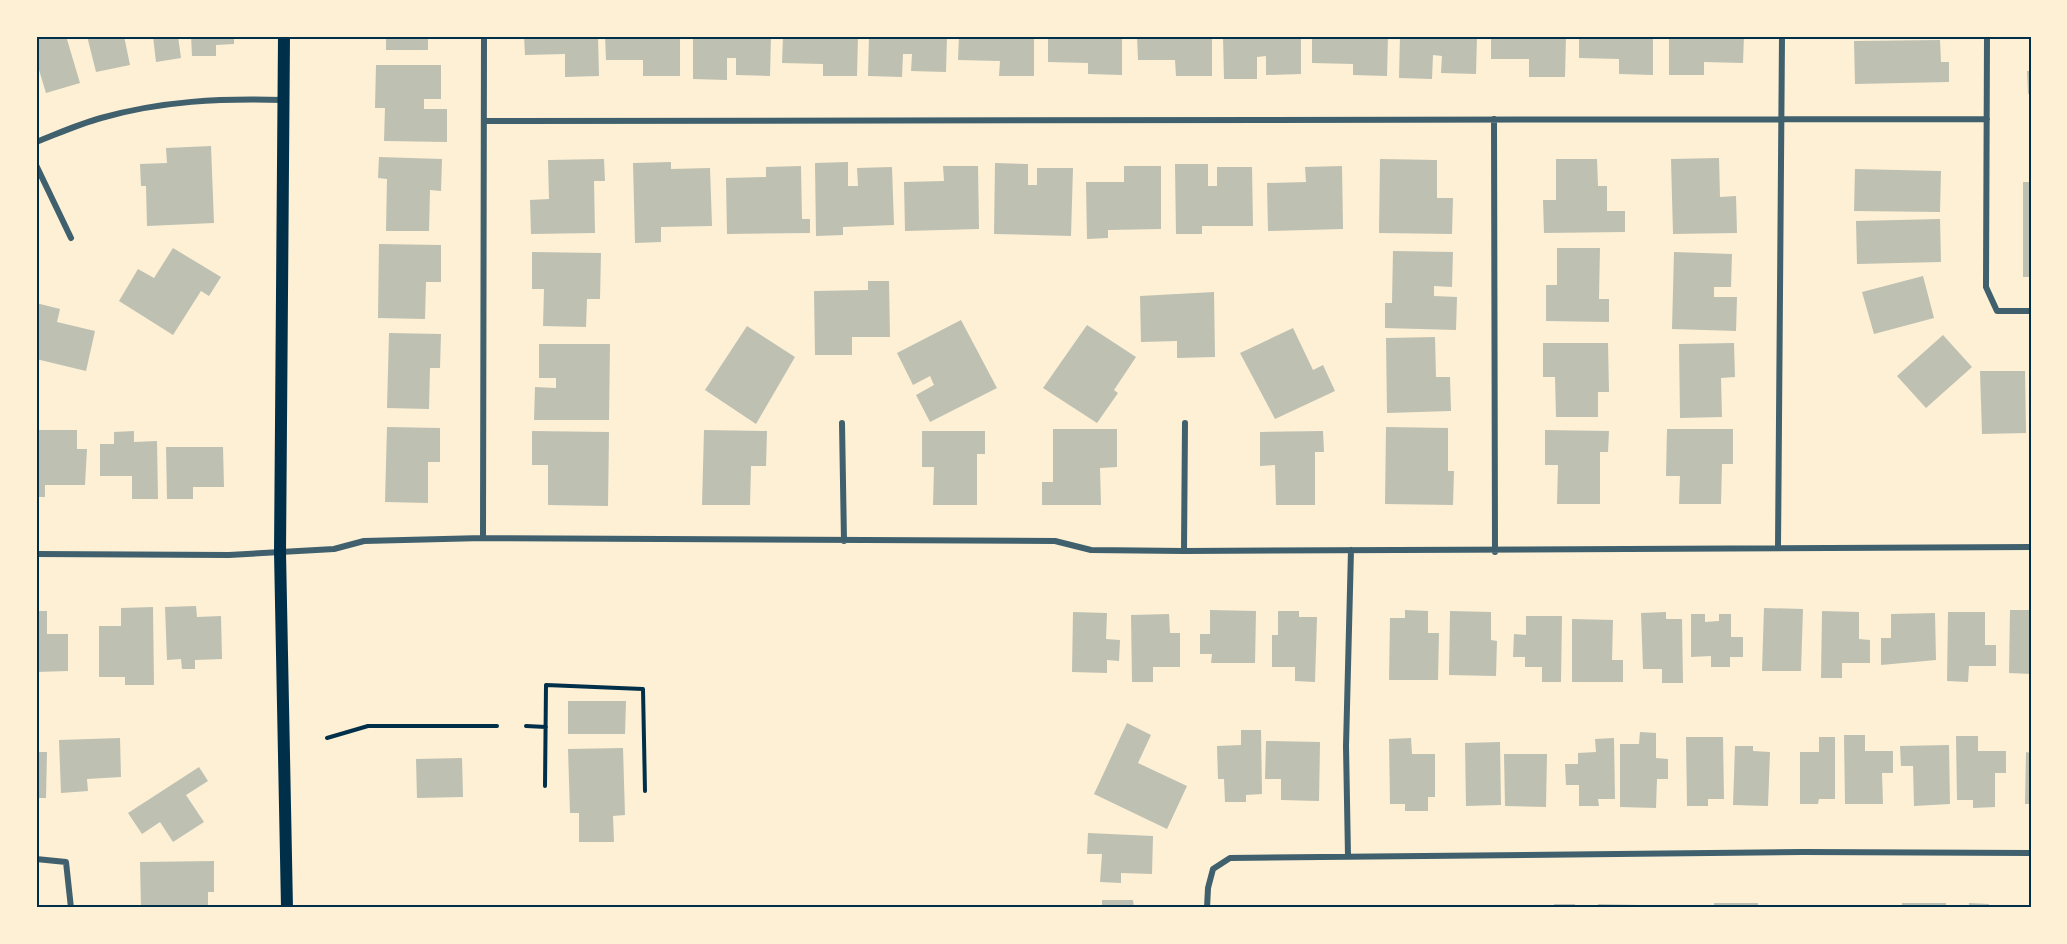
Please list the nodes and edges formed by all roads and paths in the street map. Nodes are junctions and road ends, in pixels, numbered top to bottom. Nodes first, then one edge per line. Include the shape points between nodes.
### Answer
1 (285, 36) edge
2 (484, 36) edge
3 (1782, 36) edge
4 (1987, 36) edge
5 (284, 100) junction
6 (1494, 119) junction
7 (1782, 119) junction
8 (1987, 119) junction
9 (485, 121) junction
10 (36, 142) edge
11 (36, 165) edge
12 (70, 238) dead end
13 (2031, 311) edge
14 (842, 423) dead end
15 (1185, 423) dead end
16 (483, 538) junction
17 (843, 542) junction
18 (2031, 547) edge
19 (1778, 548) junction
20 (1351, 550) junction
21 (1184, 551) junction
22 (280, 552) junction
23 (1495, 552) junction
24 (36, 554) edge
25 (497, 726) dead end
26 (526, 726) dead end
27 (546, 727) junction
28 (327, 738) dead end
29 (545, 786) dead end
30 (645, 791) dead end
31 (2031, 853) edge
32 (1348, 856) junction
33 (36, 859) edge
34 (71, 908) edge
35 (287, 908) edge
36 (1207, 908) edge

1 - 5 main road
2 - 9 street
3 - 7 street
4 - 8 street
5 - 10 street via 156,105 99,118
5 - 22 main road
6 - 7 street
6 - 9 street
6 - 23 street
7 - 8 street
7 - 19 street
8 - 13 street via 1986,287 1997,311
9 - 16 street
11 - 12 street
14 - 17 street
15 - 21 street
16 - 17 street
16 - 22 street via 364,541 334,549
17 - 21 street via 1055,541 1091,550
18 - 19 street
19 - 23 street
20 - 21 street
20 - 23 street
20 - 32 street via 1346,746
22 - 24 street
22 - 35 main road
25 - 28 path via 368,726
26 - 27 path
27 - 29 path
27 - 30 path via 546,685 643,690
31 - 32 street
32 - 36 street via 1230,858 1213,869
33 - 34 street via 66,862

